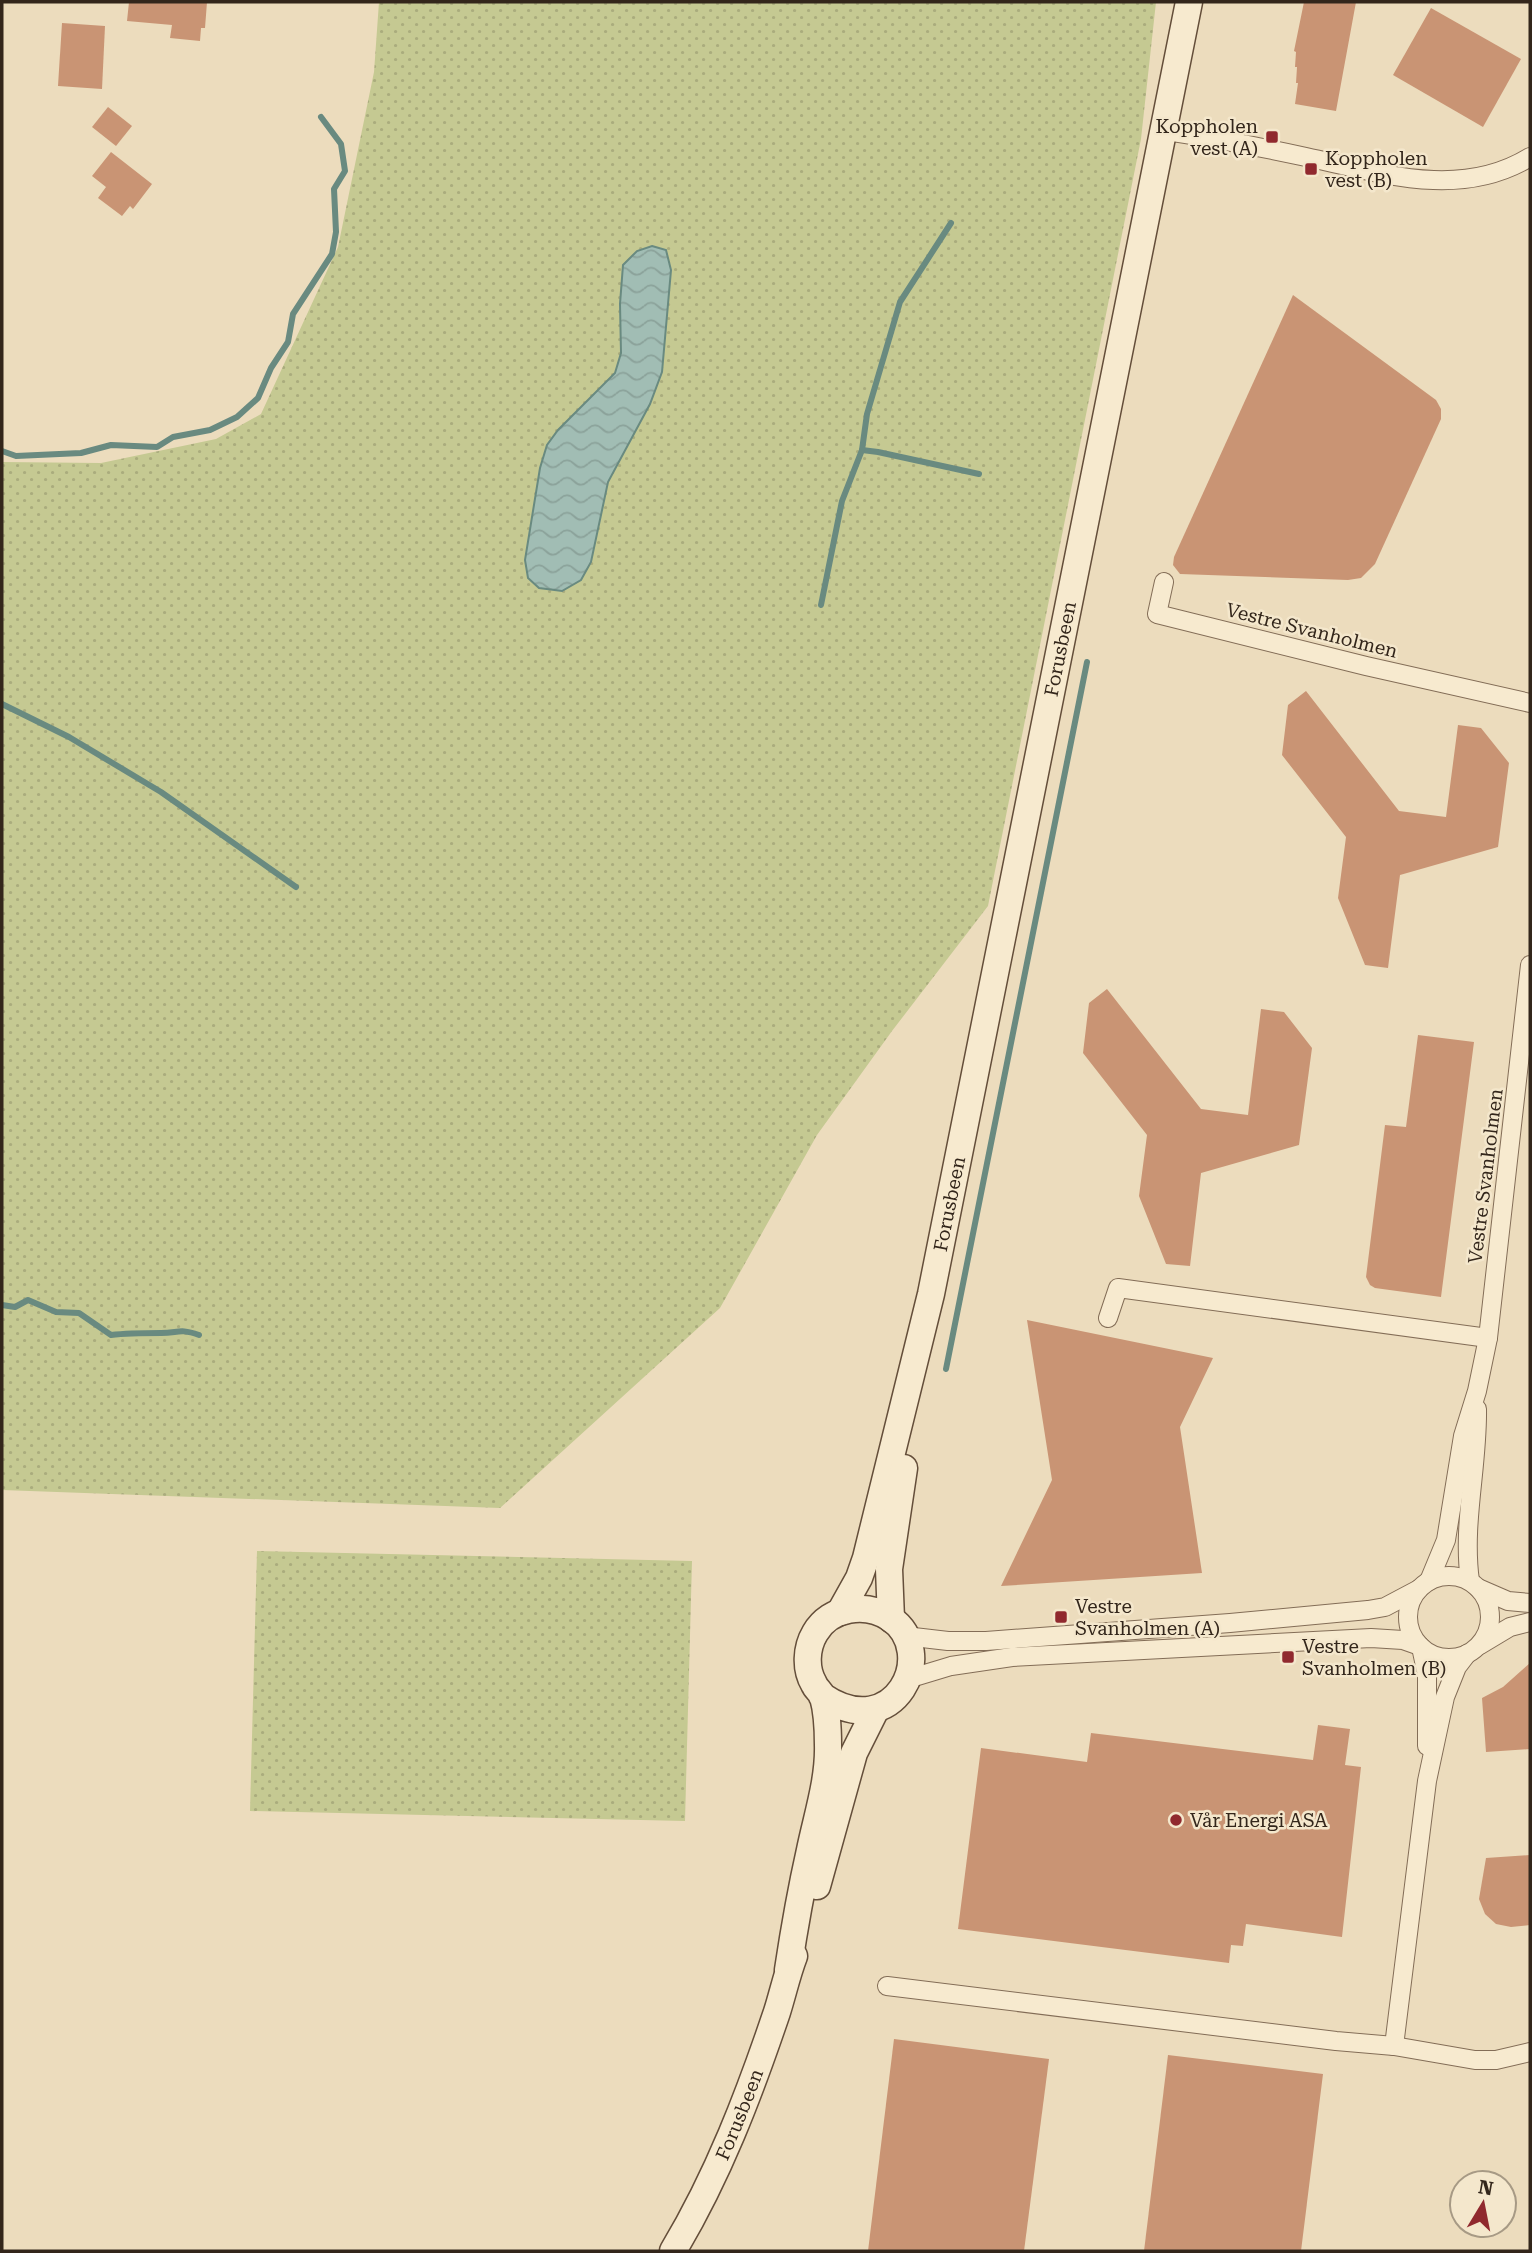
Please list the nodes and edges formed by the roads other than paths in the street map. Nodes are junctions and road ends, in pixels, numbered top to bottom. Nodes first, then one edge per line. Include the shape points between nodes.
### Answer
1 (1189, 2) edge
2 (1164, 131) junction
3 (1530, 157) edge
4 (1164, 582) dead end
5 (1530, 703) edge
6 (1530, 965) edge
7 (931, 1294) junction
8 (1108, 1318) dead end
9 (1488, 1338) junction
10 (1477, 1391) junction
11 (1424, 1585) junction
12 (1474, 1585) junction
13 (1530, 1603) edge
14 (840, 1612) junction
15 (1530, 1622) edge
16 (898, 1627) junction
17 (1421, 1647) junction
18 (1472, 1650) junction
19 (908, 1679) junction
20 (822, 1696) junction
21 (876, 1709) junction
22 (1427, 1781) junction
23 (789, 1970) junction
24 (887, 1986) dead end
25 (1394, 2046) junction
26 (1530, 2052) edge
27 (673, 2251) edge

1 - 2 main road, Forusbeen
2 - 3 street via 1431,181 1489,174
2 - 7 main road, Forusbeen
4 - 5 street, Vestre Svanholmen via 1157,614
6 - 9 street, Vestre Svanholmen
7 - 14 main road, Forusbeen via 866,1558
7 - 16 main road, Forusbeen via 889,1569
8 - 9 street via 1118,1288
9 - 10 street, Vestre Svanholmen
10 - 11 street, Vestre Svanholmen via 1463,1436 1446,1540
10 - 12 street, Vestre Svanholmen via 1478,1437 1467,1542
11 - 12 street via 1442,1577 1457,1577
11 - 16 street via 1385,1606 1313,1616 986,1641 948,1641
11 - 17 street via 1408,1612 1413,1636
12 - 13 street via 1502,1599
12 - 18 street via 1485,1598 1489,1624
14 - 16 main road via 875,1611
14 - 20 main road via 815,1633 808,1655 813,1682
15 - 18 street via 1510,1627
16 - 19 main road via 910,1650
17 - 18 street via 1442,1657
17 - 19 street via 1404,1640 1371,1638 1012,1657 951,1666
17 - 22 street via 1428,1697
18 - 22 street via 1457,1667 1445,1697
19 - 21 main road via 900,1692
20 - 21 main road via 857,1712
20 - 23 main road, Forusbeen via 827,1763
21 - 23 main road, Forusbeen via 853,1753 825,1863
22 - 25 street
23 - 27 main road, Forusbeen via 739,2117
24 - 25 street
25 - 26 street via 1475,2060

